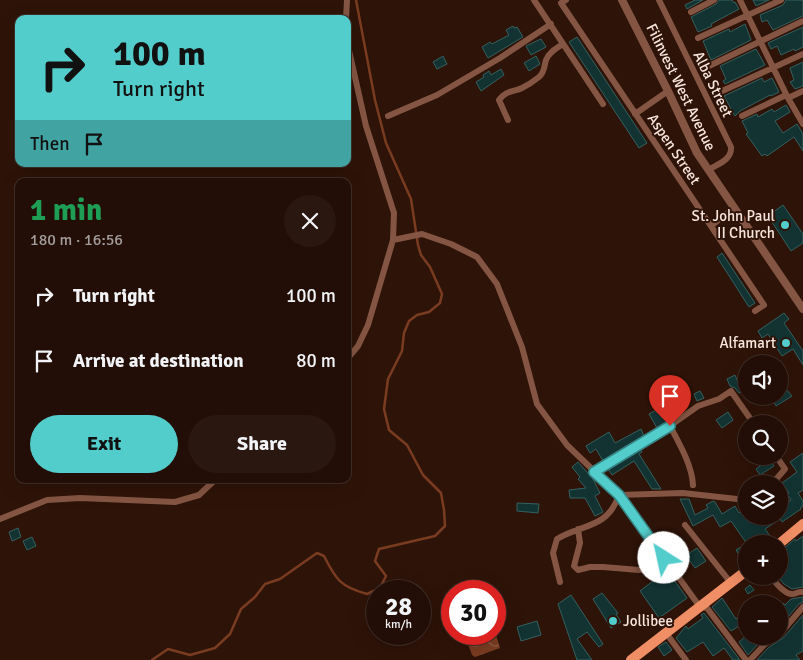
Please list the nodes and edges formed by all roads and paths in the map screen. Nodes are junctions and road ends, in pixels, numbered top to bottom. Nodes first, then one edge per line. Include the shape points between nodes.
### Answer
1 (347, 0) edge
2 (534, 0) edge
3 (566, 0) edge
4 (622, 0) edge
5 (659, 0) edge
6 (714, 0) edge
7 (740, 0) edge
8 (781, 0) edge
9 (691, 12) dead end
10 (346, 15) edge
11 (748, 16) junction
12 (803, 21) edge
13 (551, 24) junction
14 (698, 38) dead end
15 (760, 41) junction
16 (564, 44) junction
17 (803, 54) edge
18 (351, 59) edge
19 (708, 66) dead end
20 (773, 68) junction
21 (668, 91) junction
22 (803, 91) edge
23 (720, 92) dead end
24 (787, 97) junction
25 (603, 104) dead end
26 (635, 114) junction
27 (388, 116) dead end
28 (742, 116) dead end
29 (508, 120) dead end
30 (803, 124) edge
31 (708, 170) junction
32 (734, 208) junction
33 (711, 226) junction
34 (393, 240) junction
35 (803, 309) edge
36 (755, 311) dead end
37 (351, 354) edge
38 (747, 415) edge
39 (670, 426) junction
40 (783, 465) edge
41 (594, 472) junction
42 (780, 475) edge
43 (212, 483) edge
44 (693, 486) dead end
45 (619, 495) junction
46 (738, 499) edge
47 (0, 518) edge
48 (685, 524) dead end
49 (803, 524) edge
50 (578, 529) junction
51 (788, 536) edge
52 (664, 558) junction
53 (738, 576) edge
54 (560, 582) dead end
55 (730, 583) junction
56 (780, 585) edge
57 (803, 592) edge
58 (700, 607) junction
59 (803, 607) edge
60 (788, 624) edge
61 (666, 634) junction
62 (764, 645) edge
63 (631, 660) edge
64 (686, 660) edge
65 (746, 660) edge
66 (750, 660) edge

1 - 10 street
2 - 13 street
3 - 26 street, Aspen Street via 561,3
4 - 21 street, Filinvest West Avenue
5 - 31 street, Alba Street via 731,147 729,157
6 - 9 street
7 - 11 street
8 - 11 street
11 - 14 street
11 - 15 street
12 - 15 street
13 - 16 street
13 - 27 street via 437,95
15 - 19 street
15 - 20 street
16 - 25 street
16 - 29 street via 546,59 541,76 521,89 513,89 501,96 499,100
17 - 20 street
18 - 34 street via 366,126 394,214
20 - 23 street
20 - 24 street
21 - 26 street
21 - 31 street, Filinvest West Avenue
22 - 24 street
24 - 28 street
24 - 30 street
26 - 33 street, Aspen Street
31 - 32 street, Filinvest West Avenue
32 - 33 street
32 - 35 street, Filinvest West Avenue
33 - 36 street, Aspen Street via 764,305
34 - 37 street via 368,325
34 - 41 street via 422,234 477,257 497,284 522,347 537,404 567,445
38 - 39 street via 730,391 719,399 698,406
39 - 41 street
39 - 44 street
40 - 42 street via 786,469
41 - 45 street
43 - 47 street via 199,495 175,502 80,498 47,500
45 - 46 street via 683,493
45 - 50 street via 610,513 595,524
45 - 52 street
48 - 55 street
49 - 51 main road
50 - 52 street via 580,543 574,566 578,570 590,567 639,570 656,566
50 - 54 street via 557,539 553,553
52 - 58 street
53 - 55 main road
55 - 58 main road
56 - 57 street via 788,594
58 - 61 main road
58 - 65 street via 707,608
59 - 60 street
61 - 63 main road
61 - 64 street
62 - 66 street

